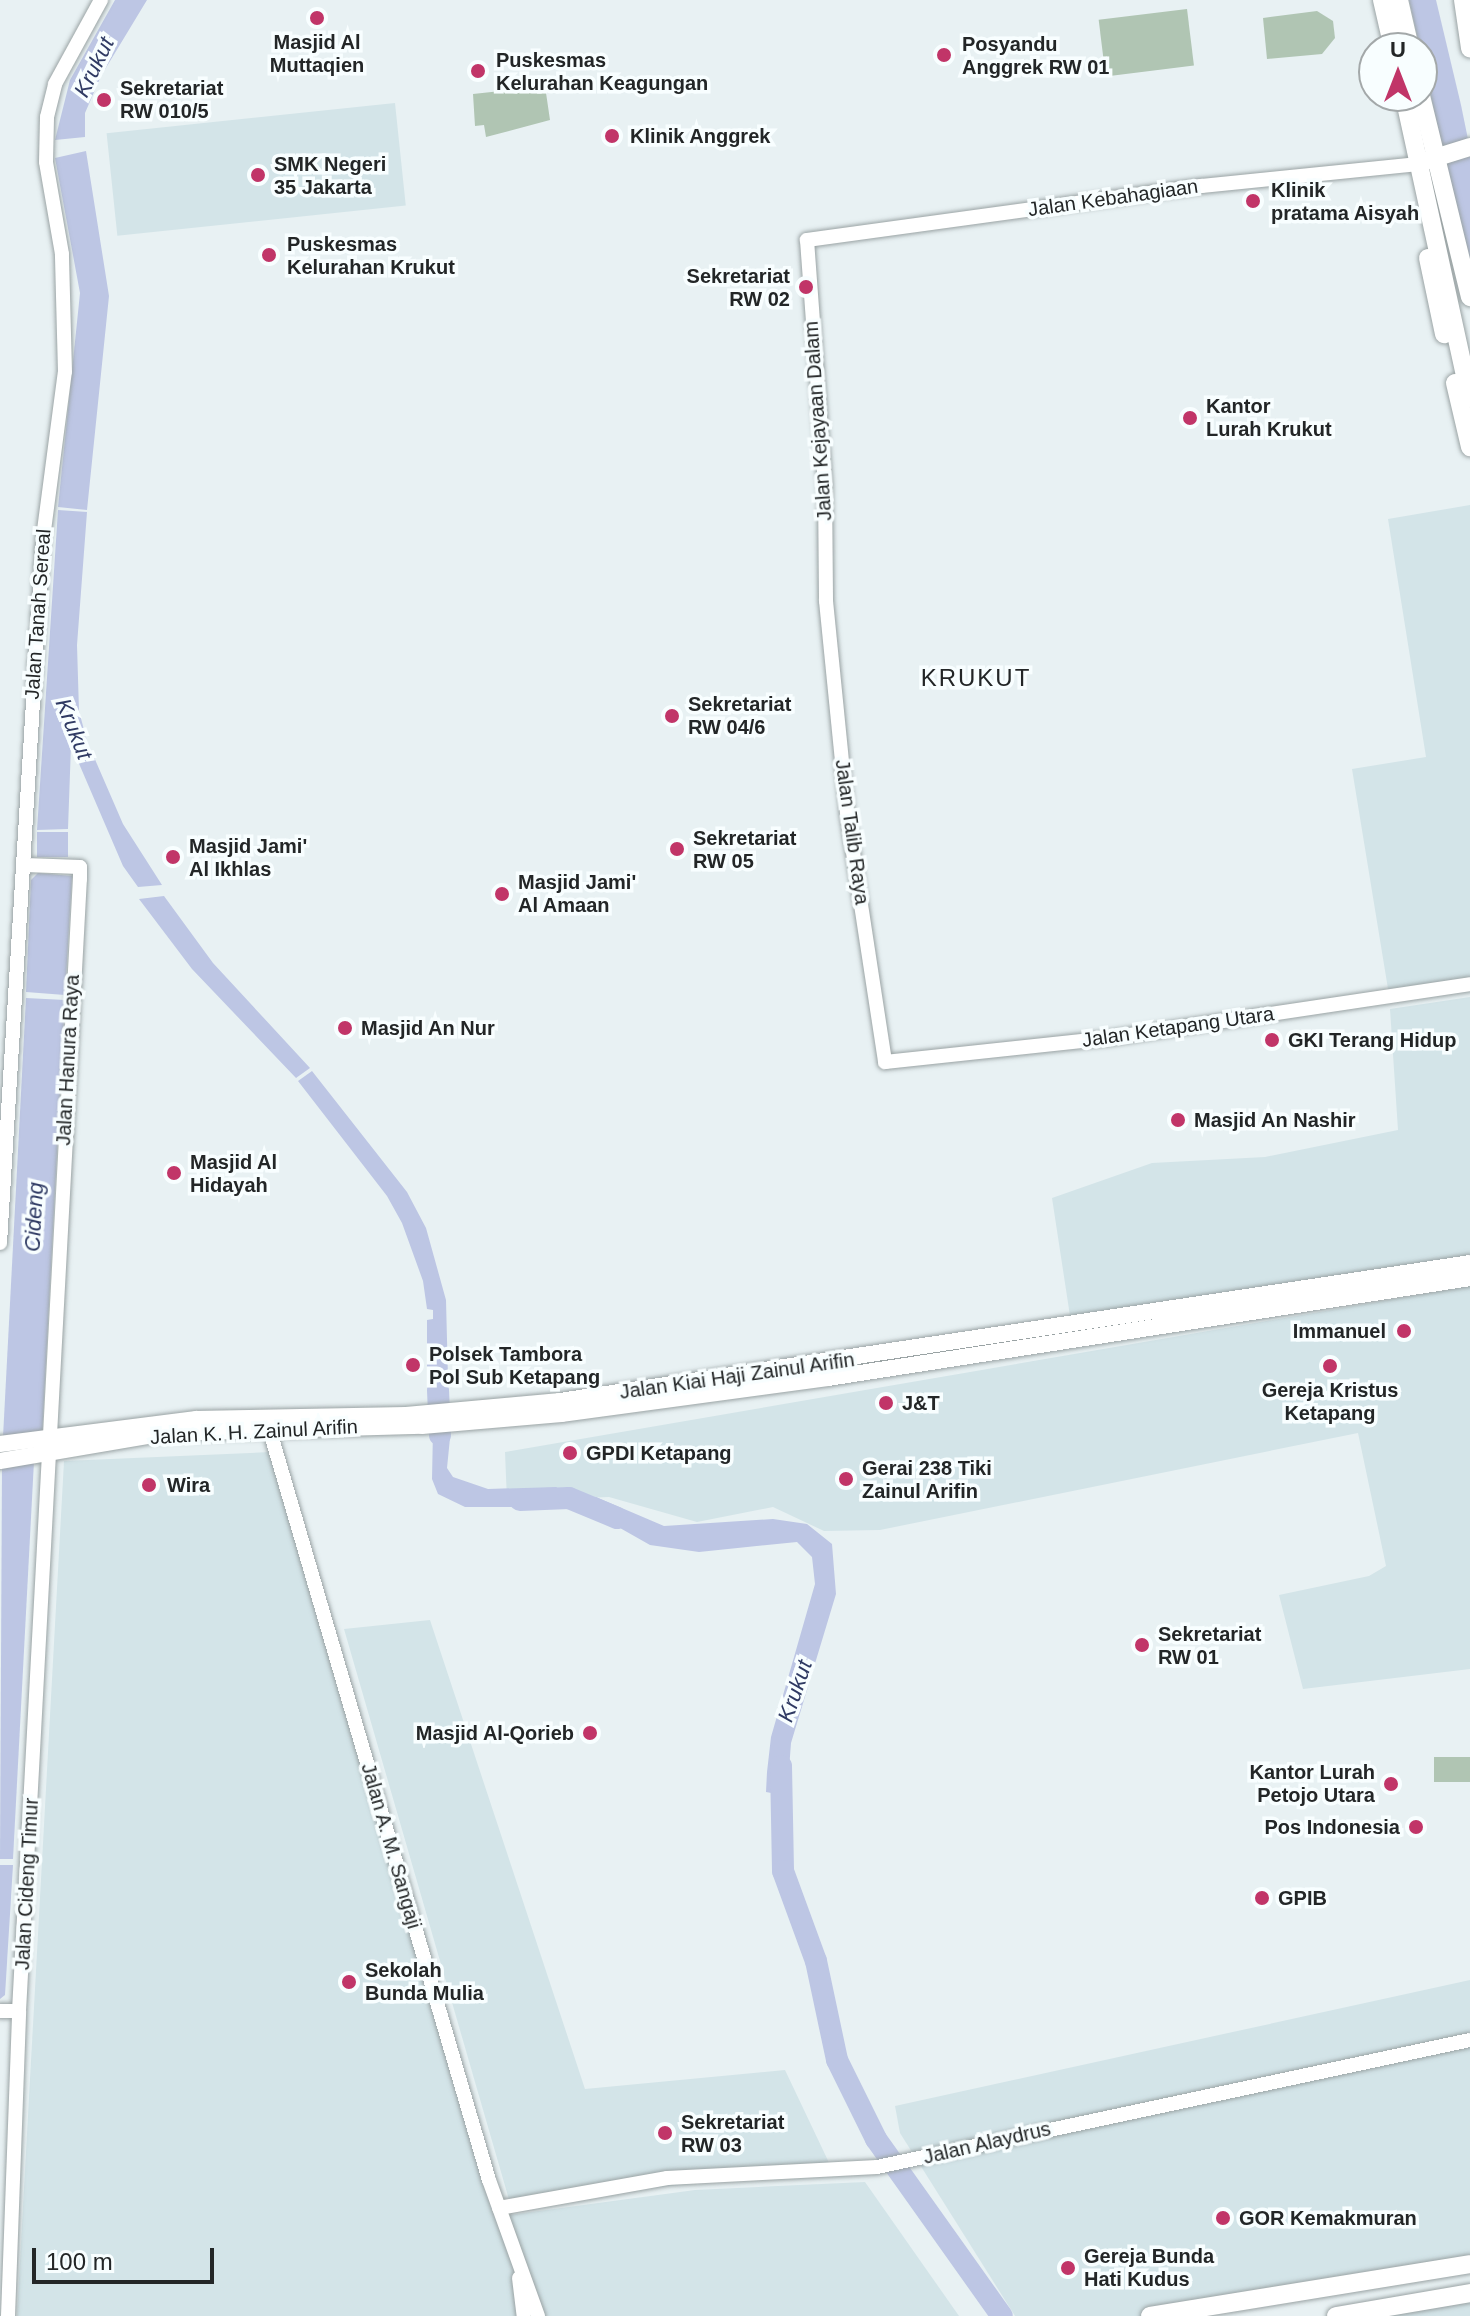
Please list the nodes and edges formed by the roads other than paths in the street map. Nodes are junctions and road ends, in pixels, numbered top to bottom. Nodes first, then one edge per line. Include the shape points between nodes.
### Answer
1 (101, 0) edge
2 (1382, 0) edge
3 (1399, 0) edge
4 (1463, 0) edge
5 (1389, 32) edge
6 (1406, 32) edge
7 (1470, 48) edge
8 (1410, 112) edge
9 (1423, 112) edge
10 (1470, 147) edge
11 (1430, 162) junction
12 (807, 240) joint
13 (1447, 286) junction
14 (1470, 296) edge
15 (1470, 322) edge
16 (1470, 398) edge
17 (1470, 447) edge
18 (826, 601) joint
19 (28, 865) junction
20 (1470, 984) edge
21 (885, 1062) joint
22 (0, 1243) edge
23 (1470, 1263) edge
24 (1470, 1278) edge
25 (1232, 1308) junction
26 (465, 1416) joint
27 (268, 1423) junction
28 (48, 1435) junction
29 (1, 1452) edge
30 (47, 1453) junction
31 (8, 2011) edge
32 (1470, 2040) edge
33 (499, 2208) junction
34 (1470, 2264) edge
35 (519, 2273) junction
36 (1470, 2293) edge
37 (8, 2316) edge
38 (524, 2316) edge
39 (538, 2316) edge
40 (1150, 2316) edge
41 (1336, 2316) edge

1 - 19 street, Jalan Tanah Sereal via 55,84 47,117 46,162 62,254 65,372 43,538
2 - 5 main road
3 - 6 main road
4 - 7 main road
8 - 11 main road
9 - 11 main road
10 - 11 main road
11 - 12 street, Jalan Kebahagiaan via 1201,186
11 - 13 main road
11 - 14 main road
11 - 17 main road via 1418,207
12 - 18 street, Jalan Kejayaan Dalam via 825,485
13 - 15 main road
13 - 16 main road
18 - 21 street, Jalan Talib Raya via 847,813
19 - 22 street, Jalan Tanah Sereal
19 - 28 street, Jalan Hanura Raya via 74,866
20 - 21 street, Jalan Ketapang Utara via 1110,1038
23 - 25 main road, Jalan Kiai Haji Zainul Arifin
24 - 25 main road, Jalan Kiai Haji Zainul Arifin
25 - 26 main road, Jalan Kiai Haji Zainul Arifin via 576,1412
26 - 27 main road, Jalan K. H. Zainul Arifin
27 - 28 main road via 196,1419
27 - 30 main road, Jalan K. H. Zainul Arifin
27 - 33 street, Jalan A. M. Sangaji
28 - 29 main road
28 - 30 street, Jalan Hanura Raya
29 - 30 main road
30 - 31 street, Jalan Cideng Timur
31 - 37 street, Jalan Cideng Timur
32 - 33 street, Jalan Alaydrus via 877,2167 667,2178
33 - 35 street, Jalan A. M. Sangaji
34 - 40 main road
35 - 38 street, Jalan A. M. Sangaji
35 - 39 street, Jalan A. M. Sangaji
36 - 41 main road

